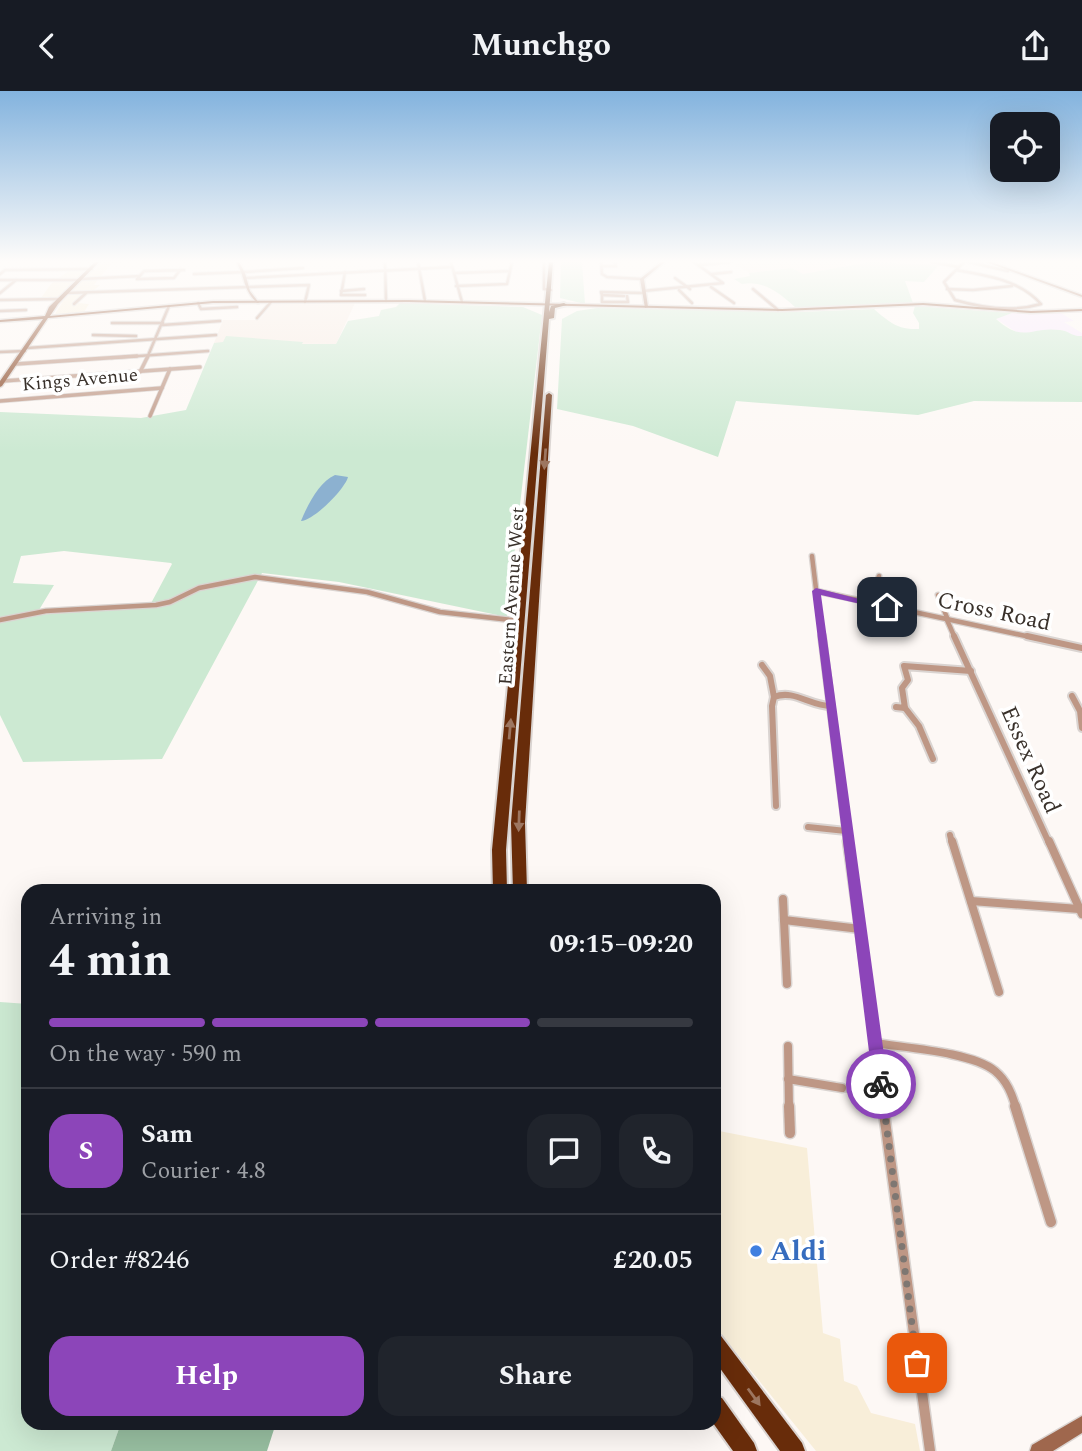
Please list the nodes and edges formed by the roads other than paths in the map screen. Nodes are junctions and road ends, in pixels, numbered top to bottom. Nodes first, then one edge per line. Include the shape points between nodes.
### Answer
1 (39, 325) edge
2 (162, 325) edge
3 (549, 325) edge
4 (552, 325) edge
5 (93, 335) dead end
6 (216, 335) dead end
7 (110, 336) junction
8 (136, 336) dead end
9 (156, 339) junction
10 (105, 342) junction
11 (26, 350) junction
12 (208, 351) dead end
13 (0, 352) edge
14 (148, 355) junction
15 (16, 364) junction
16 (200, 367) dead end
17 (170, 369) junction
18 (140, 372) junction
19 (2, 383) edge
20 (162, 388) junction
21 (0, 401) edge
22 (150, 416) dead end
23 (812, 556) dead end
24 (880, 576) dead end
25 (816, 591) junction
26 (938, 595) dead end
27 (870, 603) junction
28 (0, 620) edge
29 (947, 620) junction
30 (517, 621) junction
31 (1082, 648) edge
32 (762, 665) dead end
33 (971, 671) junction
34 (1072, 696) dead end
35 (774, 697) junction
36 (831, 706) junction
37 (896, 707) dead end
38 (905, 708) junction
39 (1082, 728) edge
40 (933, 759) dead end
41 (776, 806) dead end
42 (807, 827) dead end
43 (846, 831) junction
44 (950, 835) dead end
45 (500, 884) edge
46 (520, 884) edge
47 (783, 899) dead end
48 (971, 901) junction
49 (1081, 912) edge
50 (783, 920) junction
51 (860, 929) junction
52 (787, 984) dead end
53 (999, 992) dead end
54 (875, 1043) junction
55 (788, 1046) dead end
56 (788, 1079) junction
57 (842, 1088) tunnel mouth
58 (868, 1092) tunnel mouth
59 (882, 1094) junction
60 (790, 1133) dead end
61 (1051, 1222) dead end
62 (721, 1352) edge
63 (721, 1416) edge
64 (1082, 1424) edge
65 (746, 1451) edge
66 (794, 1451) edge
67 (930, 1451) edge
68 (1038, 1451) edge

1 - 11 main road
2 - 9 street
3 - 30 highway, Eastern Avenue West
4 -> 46 highway, Eastern Avenue West via 518,823
5 - 7 street
6 - 9 street
7 - 8 street
7 - 10 street
9 - 10 street
9 - 14 street
10 - 11 street
11 - 13 street
11 - 15 main road
12 - 14 street
14 - 15 street
14 - 18 street
15 - 19 main road
16 - 17 street
17 - 18 street
17 - 20 street
18 - 19 street
20 - 21 street, Kings Avenue
20 - 22 street
23 - 25 street
24 - 27 street
25 - 27 street, Cross Road
25 - 36 street
26 - 29 street, Essex Road
27 - 29 street, Cross Road
28 - 30 street via 46,611 156,605 199,588 255,577 367,592 440,612
29 - 31 street, Cross Road
29 - 33 street, Essex Road
45 -> 30 highway, Eastern Avenue West
32 - 35 street via 770,676
33 - 38 street via 904,666 908,680 902,688
33 - 49 street, Essex Road
34 - 39 street
35 - 36 street via 801,696
35 - 41 street
36 - 43 street
37 - 38 street
38 - 40 street via 917,720
42 - 43 street
43 - 51 street
44 - 48 street
47 - 50 street
48 - 49 street
48 - 53 street
50 - 51 street
50 - 52 street
51 - 54 street
54 - 59 street
54 - 61 street via 979,1060 997,1073 1010,1090
55 - 56 street
56 - 57 street
56 - 60 street
58 - 59 street
59 - 67 street
62 -> 66 highway
63 - 65 highway
64 - 68 street

